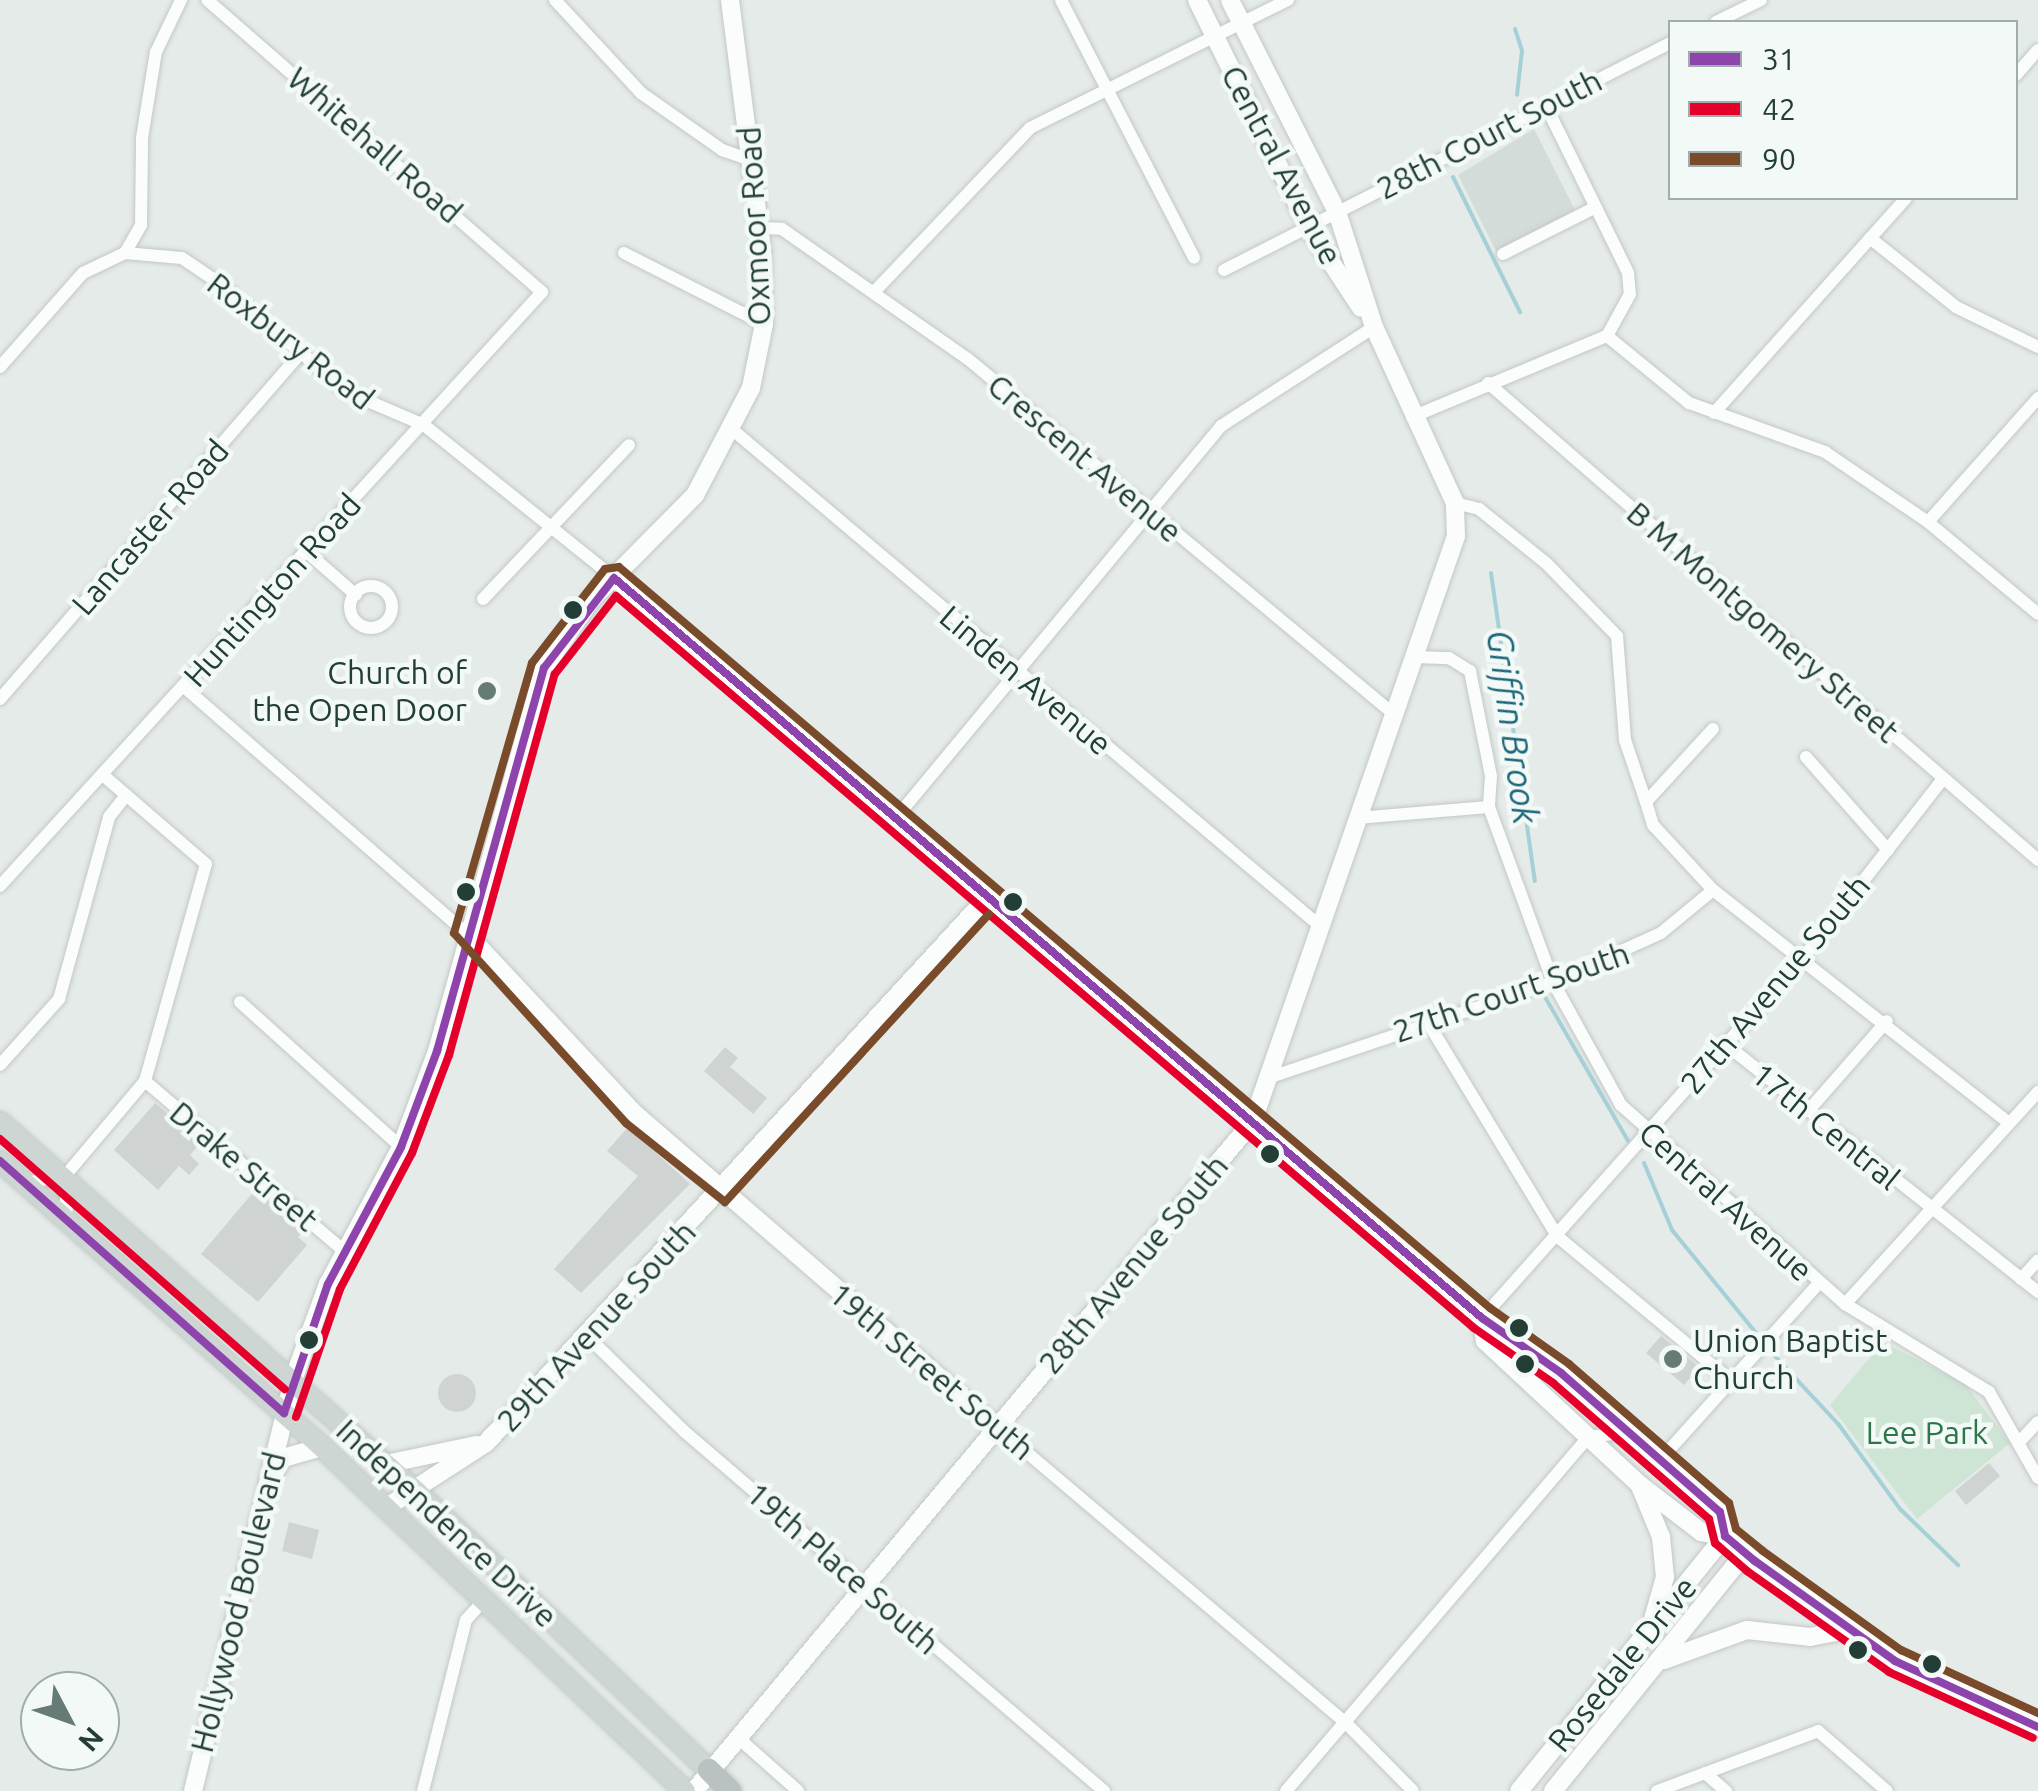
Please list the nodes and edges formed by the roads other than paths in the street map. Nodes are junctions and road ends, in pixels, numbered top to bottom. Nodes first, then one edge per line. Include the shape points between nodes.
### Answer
1 (181, 0) edge
2 (207, 0) edge
3 (555, 0) edge
4 (730, 0) edge
5 (1061, 0) edge
6 (1196, 0) edge
7 (1230, 0) edge
8 (1288, 0) edge
9 (1761, 0) edge
10 (1720, 20) edge
11 (1243, 25) junction
12 (1213, 32) junction
13 (1668, 44) edge
14 (2038, 50) edge
15 (2018, 74) edge
16 (1107, 85) junction
17 (1546, 106) junction
18 (754, 160) junction
19 (1904, 200) edge
20 (1596, 207) junction
21 (1336, 212) junction
22 (141, 225) junction
23 (759, 228) junction
24 (1308, 228) junction
25 (1870, 238) junction
26 (156, 251) junction
27 (125, 253) junction
28 (624, 253) dead end
29 (1503, 254) dead end
30 (1194, 258) dead end
31 (1224, 270) dead end
32 (542, 292) joint
33 (874, 292) junction
34 (764, 324) junction
35 (1374, 327) junction
36 (1606, 336) junction
37 (2038, 347) edge
38 (299, 355) junction
39 (0, 368) edge
40 (1488, 383) junction
41 (2038, 398) edge
42 (1714, 413) junction
43 (1412, 416) junction
44 (424, 425) junction
45 (734, 431) junction
46 (630, 445) dead end
47 (1455, 503) junction
48 (1151, 514) junction
49 (1928, 522) junction
50 (552, 528) junction
51 (1456, 536) joint
52 (307, 552) junction
53 (614, 578) junction
54 (356, 595) dead end
55 (483, 599) dead end
56 (2038, 614) edge
57 (1416, 657) junction
58 (1016, 672) junction
59 (184, 687) junction
60 (0, 699) edge
61 (1396, 716) junction
62 (1713, 729) dead end
63 (1806, 757) dead end
64 (103, 775) junction
65 (1943, 779) junction
66 (126, 795) junction
67 (1646, 802) junction
68 (1489, 807) junction
69 (896, 818) junction
70 (1357, 818) junction
71 (1888, 850) junction
72 (2038, 860) edge
73 (0, 886) edge
74 (1712, 890) junction
75 (986, 898) junction
76 (1320, 926) junction
77 (466, 933) junction
78 (1802, 958) junction
79 (1553, 982) junction
80 (240, 1002) dead end
81 (1427, 1021) junction
82 (1887, 1021) junction
83 (1724, 1042) junction
84 (0, 1065) edge
85 (1266, 1079) junction
86 (144, 1081) junction
87 (2038, 1092) edge
88 (1809, 1110) junction
89 (1252, 1120) junction
90 (2007, 1120) junction
91 (0, 1122) edge
92 (1647, 1135) junction
93 (400, 1147) junction
94 (0, 1161) edge
95 (65, 1176) junction
96 (25, 1183) junction
97 (724, 1190) junction
98 (1928, 1209) junction
99 (67, 1220) junction
100 (1558, 1236) junction
101 (344, 1251) junction
102 (2038, 1260) edge
103 (167, 1268) junction
104 (2020, 1279) junction
105 (1819, 1283) junction
106 (147, 1290) junction
107 (2038, 1292) edge
108 (1845, 1304) junction
109 (1482, 1318) junction
110 (589, 1338) junction
111 (293, 1380) junction
112 (1730, 1380) junction
113 (284, 1414) junction
114 (2038, 1422) edge
115 (998, 1428) junction
116 (1630, 1432) junction
117 (1588, 1437) junction
118 (2022, 1439) junction
119 (486, 1443) junction
120 (322, 1446) junction
121 (1661, 1459) junction
122 (386, 1464) junction
123 (2038, 1478) edge
124 (1640, 1485) junction
125 (265, 1486) junction
126 (417, 1492) junction
127 (387, 1508) junction
128 (1726, 1536) junction
129 (1745, 1553) junction
130 (863, 1585) junction
131 (484, 1600) junction
132 (1649, 1630) junction
133 (1846, 1630) junction
134 (1654, 1665) junction
135 (1344, 1722) junction
136 (2038, 1726) edge
137 (736, 1736) junction
138 (709, 1770) junction
139 (1705, 1773) junction
140 (193, 1791) edge
141 (423, 1791) edge
142 (684, 1791) edge
143 (694, 1791) edge
144 (730, 1791) edge
145 (798, 1791) edge
146 (1104, 1791) edge
147 (1286, 1791) edge
148 (1413, 1791) edge
149 (1519, 1791) edge
150 (1553, 1791) edge
151 (1657, 1791) edge
152 (1726, 1791) edge
153 (1887, 1791) edge

1 - 22 street via 156,52 142,138
2 - 32 street, Whitehall Road
3 - 18 street via 641,93 722,150
4 - 18 main road, Oxmoor Road
5 - 16 street
6 - 12 main road, Central Avenue
7 - 11 main road, Central Avenue
8 - 11 street
9 - 10 street
11 - 12 street
11 - 21 main road, Central Avenue
12 - 16 street
12 - 24 main road, Central Avenue
13 - 17 street, 28th Court South
14 - 15 street
16 - 30 street
16 - 33 street via 1030,128
17 - 20 street
17 - 21 street, 28th Court South
18 - 23 main road, Oxmoor Road
19 - 25 street
20 - 29 street
20 - 36 street via 1630,294
21 - 24 street, 28th Court South
21 - 35 main road, Central Avenue
22 - 26 street
22 - 27 street
23 - 33 street, Crescent Avenue via 782,228
23 - 34 main road, Oxmoor Road
24 - 31 street, 28th Court South
24 - 35 main road, Central Avenue
25 - 37 street via 1956,307
25 - 42 street
26 - 27 street, Roxbury Road
26 - 38 street, Roxbury Road via 219,282
27 - 39 street via 83,273
28 - 34 street
32 - 44 street, Huntington Road
33 - 48 street, Crescent Avenue via 968,359
34 - 45 main road, Oxmoor Road
35 - 43 main road, Central Avenue
35 - 48 street via 1235,414
36 - 40 street
36 - 42 street via 1689,403
38 - 44 street, Roxbury Road via 366,404
38 - 60 street, Lancaster Road
40 - 43 street
40 - 65 street, B M Montgomery Street
41 - 49 street
42 - 49 street via 1825,452
43 - 47 main road, Central Avenue
44 - 50 street, Roxbury Road
44 - 52 street, Huntington Road
45 - 53 main road, Oxmoor Road via 695,495
45 - 58 street, Linden Avenue
46 - 50 street
47 - 51 main road, Central Avenue
47 - 67 street via 1479,509 1546,563 1617,636 1625,740
48 - 58 street
48 - 61 street, Crescent Avenue
49 - 56 street
50 - 53 street, Roxbury Road
50 - 55 street
51 - 57 main road, 28th Avenue South
52 - 54 street
52 - 59 street, Huntington Road
53 - 69 main road
53 - 77 main road, Oxmoor Road via 544,668
57 - 61 main road, 28th Avenue South
57 - 68 street, Central Avenue via 1449,658 1470,671 1492,776
58 - 69 street
58 - 76 street, Linden Avenue
59 - 64 street, Huntington Road
59 - 77 street
61 - 70 main road, 28th Avenue South
62 - 67 street
63 - 71 street
64 - 66 street
64 - 73 street, Huntington Road
65 - 71 street, 27th Avenue South
65 - 72 street, B M Montgomery Street
66 - 84 street via 109,817 59,998
66 - 86 street via 206,864
67 - 74 street via 1652,825
68 - 70 street
68 - 79 street, Central Avenue
69 - 75 main road
70 - 76 main road, 28th Avenue South
71 - 78 street, 27th Avenue South
74 - 78 street
74 - 79 street, 27th Court South via 1635,950
75 - 89 main road
75 - 97 main road, 29th Avenue South
76 - 85 main road, 28th Avenue South
77 - 93 main road, Oxmoor Road via 438,1051
77 - 97 main road, 19th Street South via 635,1114
78 - 82 street
78 - 83 street, 27th Avenue South
79 - 81 street, 27th Court South
79 - 92 street, Central Avenue
80 - 93 street
81 - 85 street, 27th Court South
81 - 100 street
82 - 88 street
82 - 90 street
83 - 88 street, 17th Central
83 - 92 street, 27th Avenue South
85 - 89 main road, 28th Avenue South
86 - 95 street
86 - 101 street, Drake Street
87 - 90 street
88 - 98 street, 17th Central
89 - 109 main road
89 - 115 main road, 28th Avenue South
90 - 98 street
91 - 95 main road, Independence Drive
92 - 100 street, 27th Avenue South
92 - 105 street, Central Avenue
93 - 101 main road, Oxmoor Road
94 - 96 main road, Independence Drive
95 - 96 street
95 - 99 street
95 - 103 main road, Independence Drive
96 - 99 main road, Independence Drive
97 - 110 main road, 29th Avenue South
97 - 115 main road, 19th Street South
98 - 104 street, 17th Central
98 - 108 street
99 - 106 main road, Independence Drive
100 - 109 street, 27th Avenue South
100 - 112 street
101 - 111 main road, Oxmoor Road
102 - 104 street
103 - 106 street
103 - 111 main road, Independence Drive
104 - 107 street, 17th Central
105 - 108 street, Central Avenue
105 - 112 street
106 - 113 main road, Independence Drive
108 - 118 street, Central Avenue via 1956,1366 1989,1392
109 - 116 main road via 1517,1336
109 - 117 main road via 1485,1341
110 - 119 main road, 29th Avenue South
110 - 130 street, 19th Place South
111 - 113 main road, Oxmoor Road
111 - 122 main road, Independence Drive
112 - 121 street
113 - 120 main road, Independence Drive
113 - 125 main road, Hollywood Boulevard
114 - 118 street
115 - 130 main road, 28th Avenue South
115 - 135 street, 19th Street South
116 - 117 street
116 - 121 main road
117 - 124 main road
117 - 135 street
118 - 123 street, Central Avenue
119 - 122 main road
119 - 126 main road, 29th Avenue South
120 - 125 main road via 283,1458
120 - 127 main road, Independence Drive
121 - 128 main road via 1720,1512
122 - 126 main road, Independence Drive
124 - 128 main road via 1702,1532
124 - 132 main road via 1661,1536 1665,1577
125 - 140 main road, Hollywood Boulevard
126 - 127 main road, 29th Avenue South
126 - 138 main road, Independence Drive
127 - 131 main road, Independence Drive
128 - 129 main road
128 - 132 main road, Rosedale Drive
129 - 133 main road
129 - 134 main road, Rosedale Drive
130 - 137 main road, 28th Avenue South
130 - 146 street, 19th Place South
131 - 141 street via 466,1620
131 - 142 main road, Independence Drive
132 - 149 main road, Rosedale Drive
133 - 134 main road via 1810,1637 1747,1630 1704,1639
133 - 136 main road
134 - 150 main road, Rosedale Drive
135 - 147 street
135 - 148 street, 19th Street South
137 - 138 main road, 28th Avenue South
137 - 145 street
138 - 143 main road, 28th Avenue South
138 - 144 highway
139 - 151 street
139 - 152 street
139 - 153 street via 1818,1732

